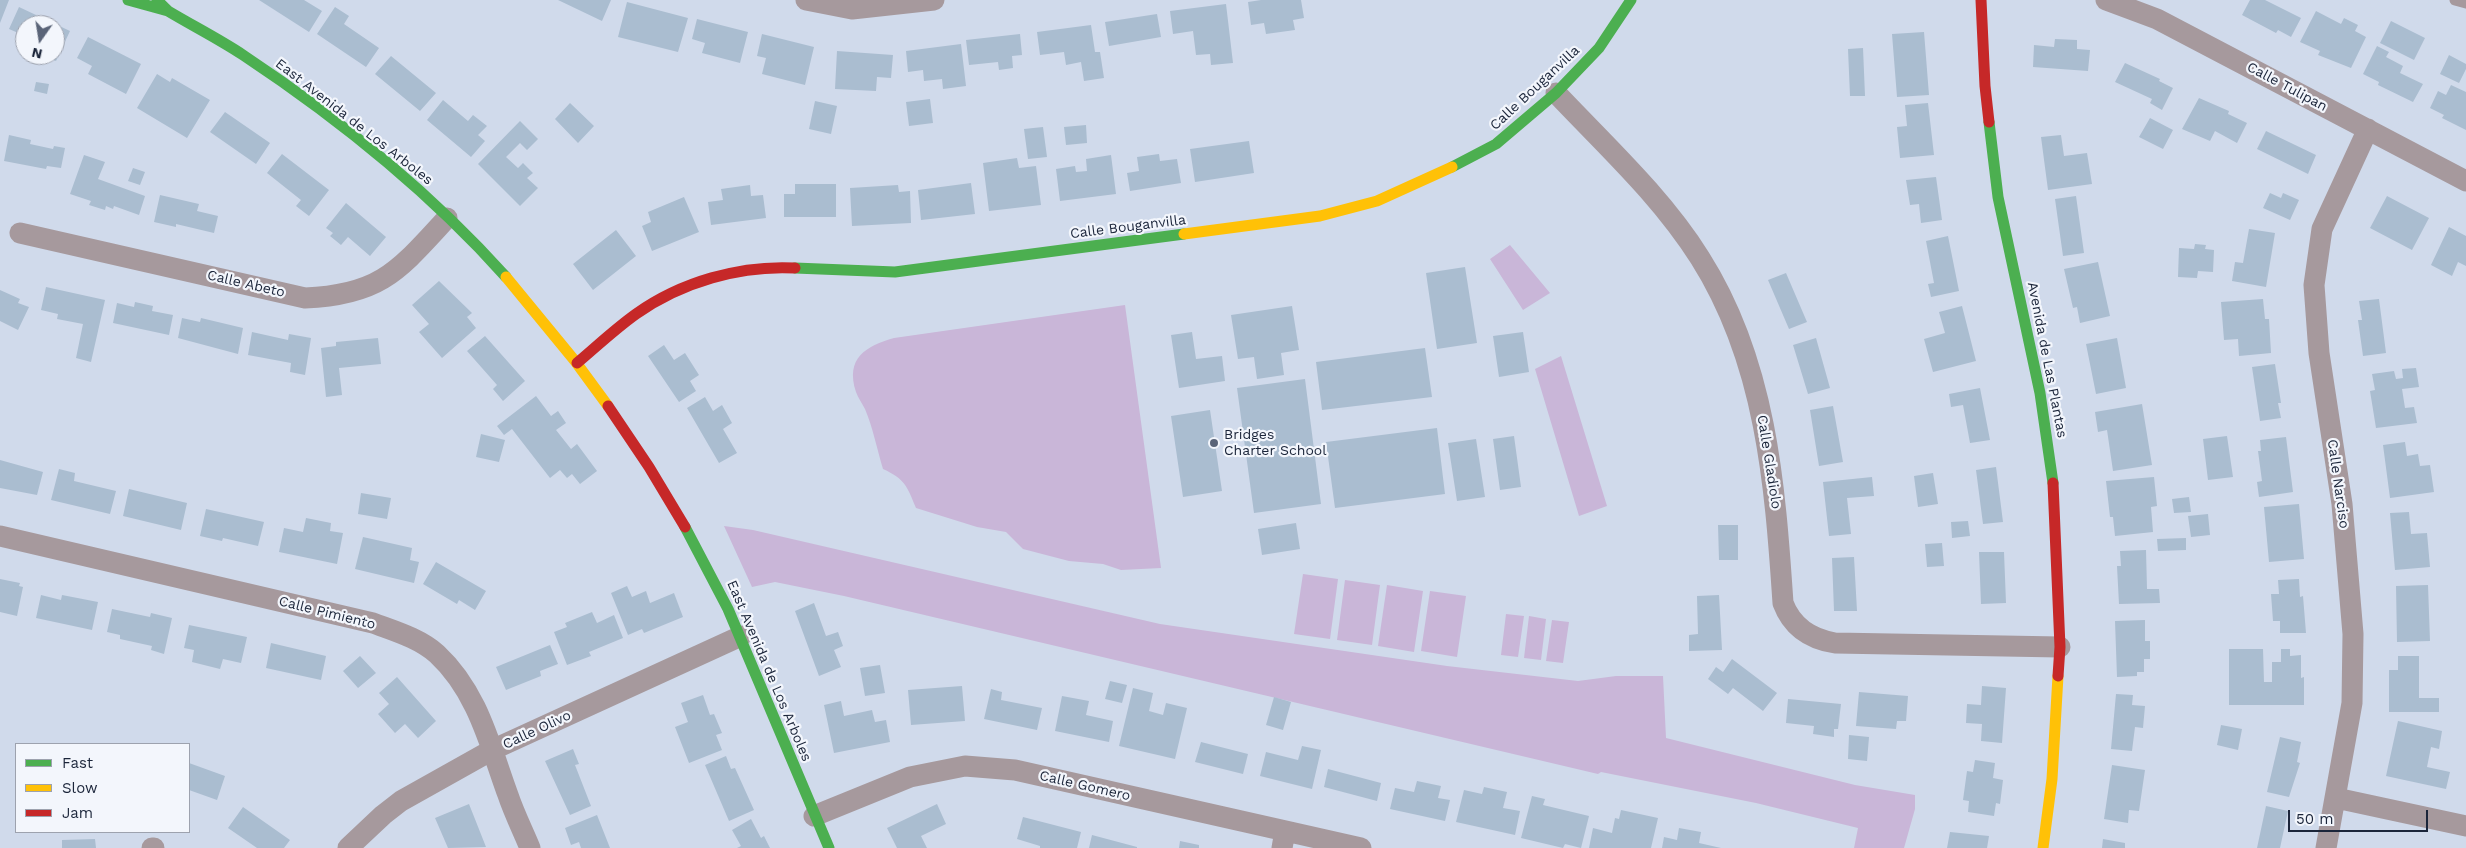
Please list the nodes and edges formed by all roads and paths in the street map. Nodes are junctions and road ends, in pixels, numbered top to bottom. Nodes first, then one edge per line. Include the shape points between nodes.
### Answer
1 (130, 0) edge
2 (158, 0) edge
3 (806, 0) edge
4 (934, 0) edge
5 (1631, 0) edge
6 (1981, 0) edge
7 (2106, 0) edge
8 (2455, 0) edge
9 (2466, 3) edge
10 (168, 11) junction
11 (1556, 93) junction
12 (2368, 129) junction
13 (2466, 181) edge
14 (447, 218) junction
15 (20, 233) dead end
16 (577, 363) junction
17 (0, 536) edge
18 (741, 636) junction
19 (2060, 647) junction
20 (492, 750) junction
21 (2336, 798) junction
22 (814, 816) junction
23 (2466, 826) edge
24 (1284, 839) edge
25 (348, 848) edge
26 (530, 848) edge
27 (829, 848) edge
28 (1361, 848) edge
29 (2043, 848) edge
30 (2326, 848) edge

1 - 10 street, East Avenida de Los Arboles
2 - 10 street, East Avenida de Los Arboles
3 - 4 street via 852,9
5 - 11 street, Calle Bouganvilla via 1599,48
6 - 19 street, Avenida de Las Plantas via 1984,86 1998,197 2040,392 2055,494
7 - 12 street, Calle Tulipan via 2156,19
8 - 9 lane
10 - 14 street, East Avenida de Los Arboles via 251,60 402,175
11 - 16 street, Calle Bouganvilla via 1496,144 1377,201 1320,216 895,272 782,267 732,272 692,284 657,301 636,314
11 - 19 street, Calle Gladiolo via 1641,183 1683,234 1725,305 1753,377 1766,432 1784,603 1796,626 1821,641 1835,643
12 - 13 street, Calle Tulipan
12 - 21 street, Calle Narciso via 2322,229 2314,285 2319,353 2342,504 2353,634 2352,703
14 - 15 street, Calle Abeto via 405,264 377,284 336,297 305,298
14 - 16 street, East Avenida de Los Arboles via 514,286
16 - 18 street, East Avenida de Los Arboles via 648,464 712,576
17 - 20 street, Calle Pimiento via 373,623 411,638 436,654 461,681 479,713
18 - 20 street, Calle Olivo
18 - 22 street, East Avenida de Los Arboles
19 - 29 street, Avenida de Las Plantas via 2052,779
20 - 25 street, Calle Olivo via 401,801
20 - 26 street, Calle Pimiento
21 - 23 street
21 - 30 street, Calle Narciso
22 - 24 street, Calle Gomero via 910,777 965,766 1015,770
22 - 27 street, East Avenida de Los Arboles
24 - 28 street, Calle Gomero

